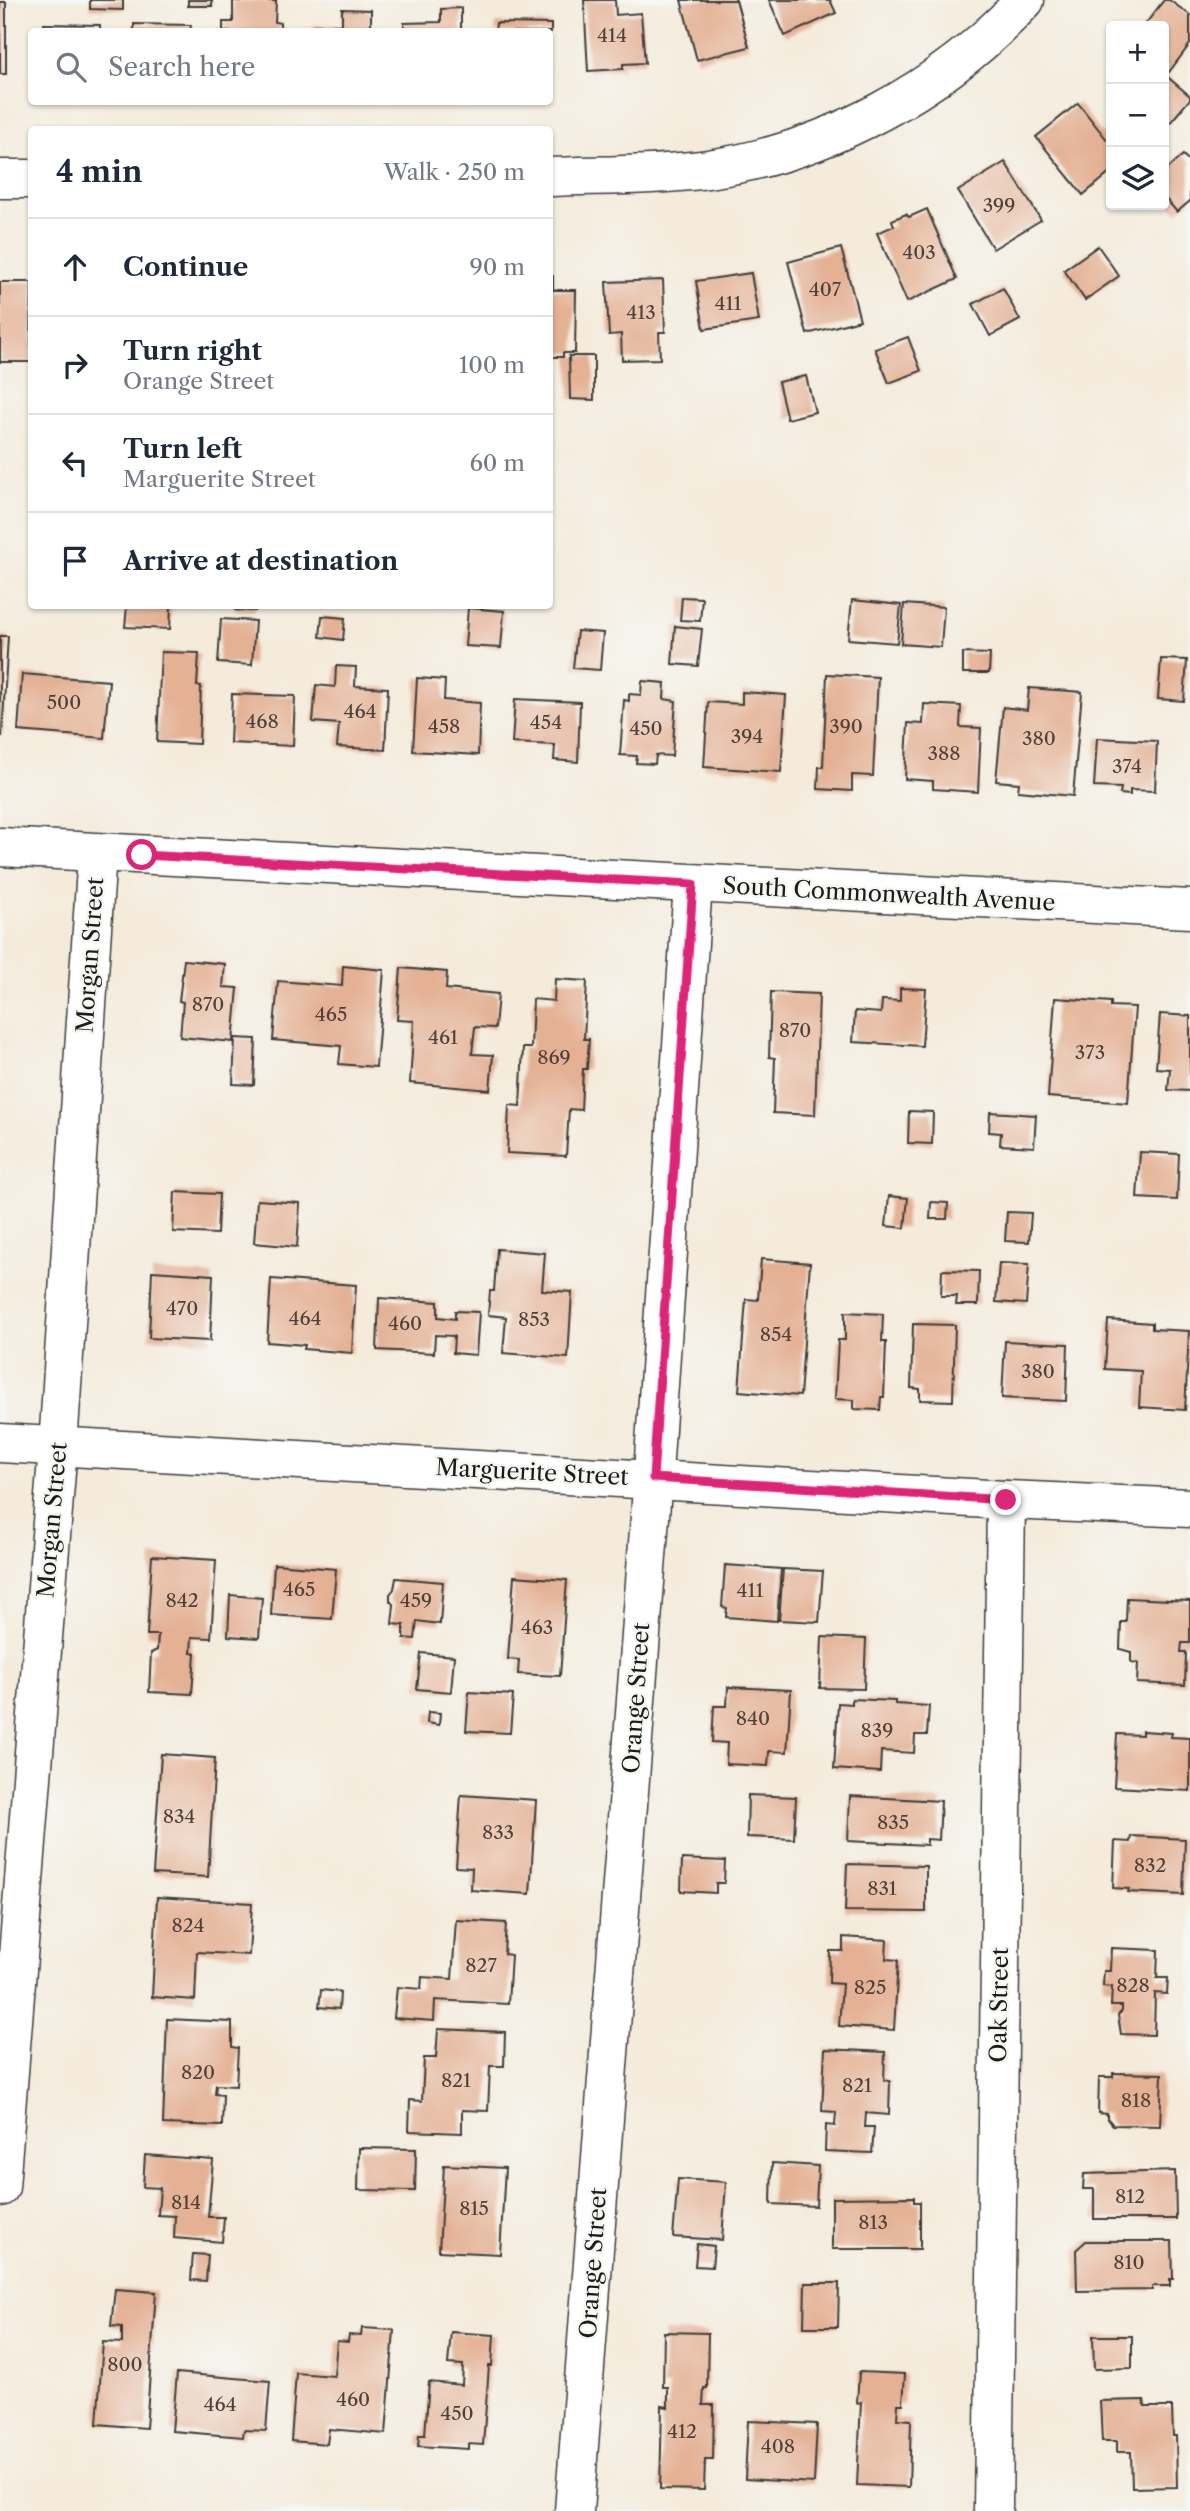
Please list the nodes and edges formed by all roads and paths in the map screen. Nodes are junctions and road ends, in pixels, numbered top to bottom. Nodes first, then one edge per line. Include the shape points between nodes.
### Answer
1 (1025, 0) edge
2 (553, 177) edge
3 (0, 179) edge
4 (28, 180) edge
5 (0, 847) edge
6 (96, 853) junction
7 (693, 884) junction
8 (1190, 909) edge
9 (0, 1443) edge
10 (58, 1446) junction
11 (653, 1478) junction
12 (1006, 1500) junction
13 (1190, 1508) edge
14 (0, 2187) edge
15 (573, 2511) edge
16 (993, 2511) edge

1 - 2 street via 959,62 928,83 859,122 800,147 708,169
3 - 4 street
5 - 6 street, South Commonwealth Avenue
6 - 7 street, South Commonwealth Avenue
6 - 10 street, Morgan Street
7 - 8 street, South Commonwealth Avenue
7 - 11 street, Orange Street
9 - 10 street, Marguerite Street
10 - 11 street, Marguerite Street
10 - 14 street, Morgan Street
11 - 12 street, Marguerite Street
11 - 15 street, Orange Street
12 - 13 street, Marguerite Street
12 - 16 street, Oak Street

